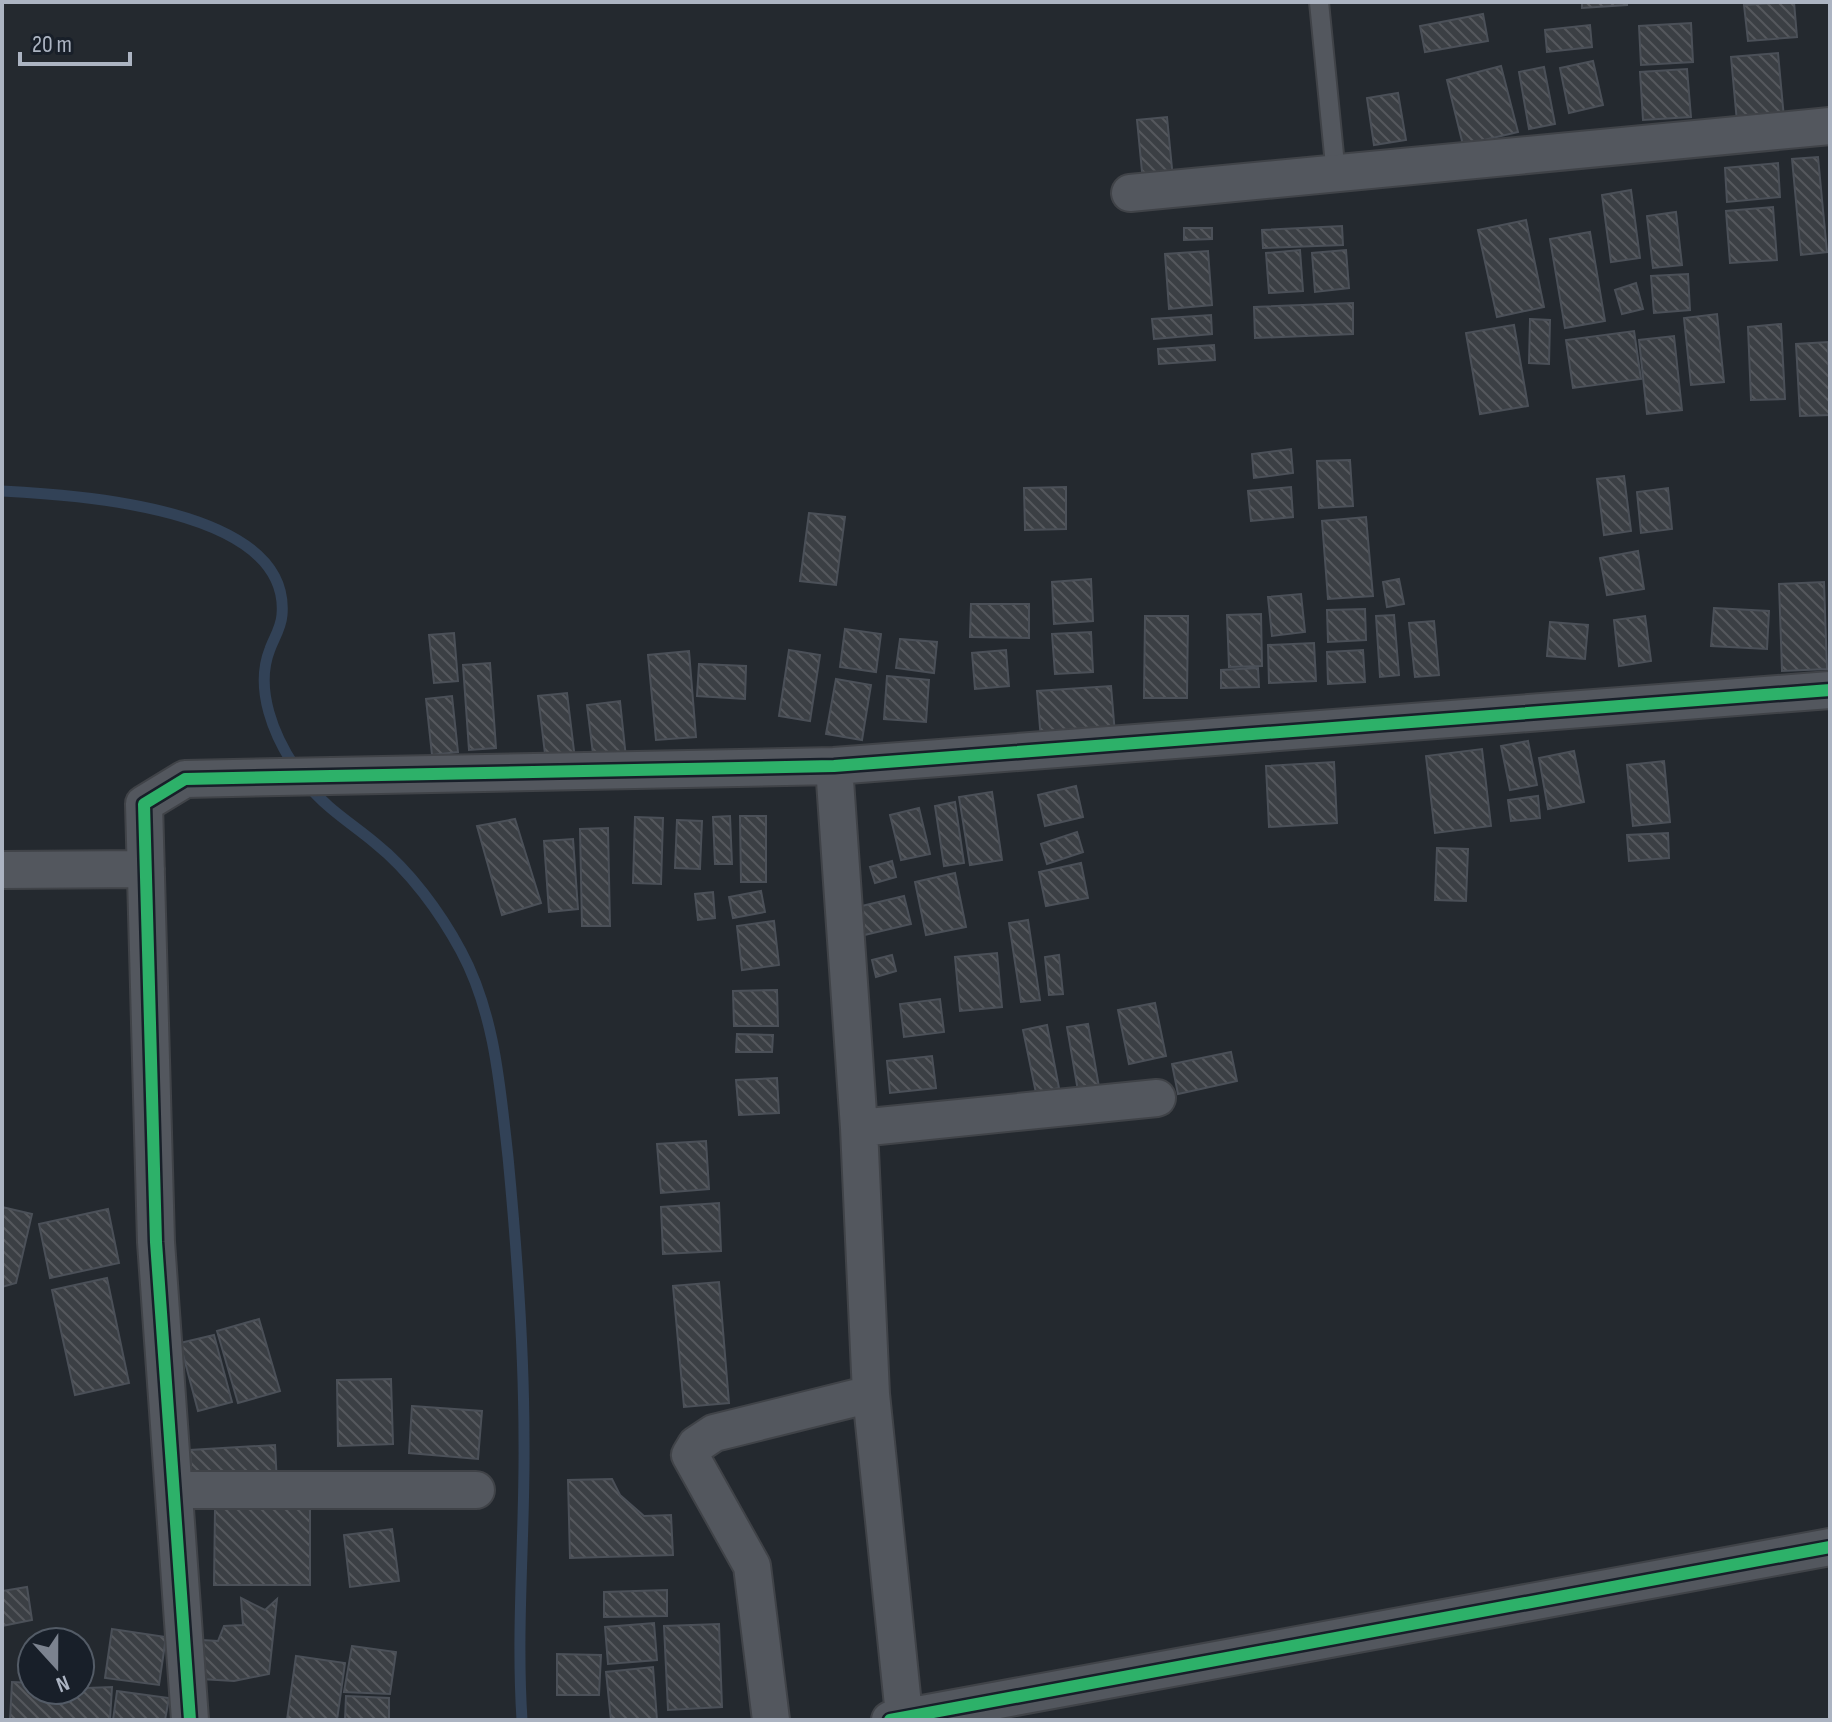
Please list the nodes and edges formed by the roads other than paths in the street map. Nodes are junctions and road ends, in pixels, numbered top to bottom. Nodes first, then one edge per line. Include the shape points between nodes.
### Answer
1 (1319, 2) edge
2 (1830, 126) edge
3 (1336, 175) junction
4 (1130, 193) dead end
5 (1830, 690) edge
6 (834, 766) junction
7 (146, 869) junction
8 (2, 870) edge
9 (1157, 1098) dead end
10 (859, 1128) junction
11 (871, 1394) junction
12 (175, 1490) junction
13 (476, 1490) dead end
14 (1830, 1547) edge
15 (897, 1718) edge
16 (190, 1720) edge
17 (771, 1720) edge

1 - 3 lane
2 - 3 street
3 - 4 street
5 - 6 street
6 - 7 street via 185,779 144,804
6 - 10 street
7 - 8 street
7 - 12 street via 156,1242
9 - 10 street
10 - 11 street
11 - 15 street
11 - 17 street via 714,1433 690,1455 752,1566
12 - 13 street
12 - 16 street
14 - 15 street

